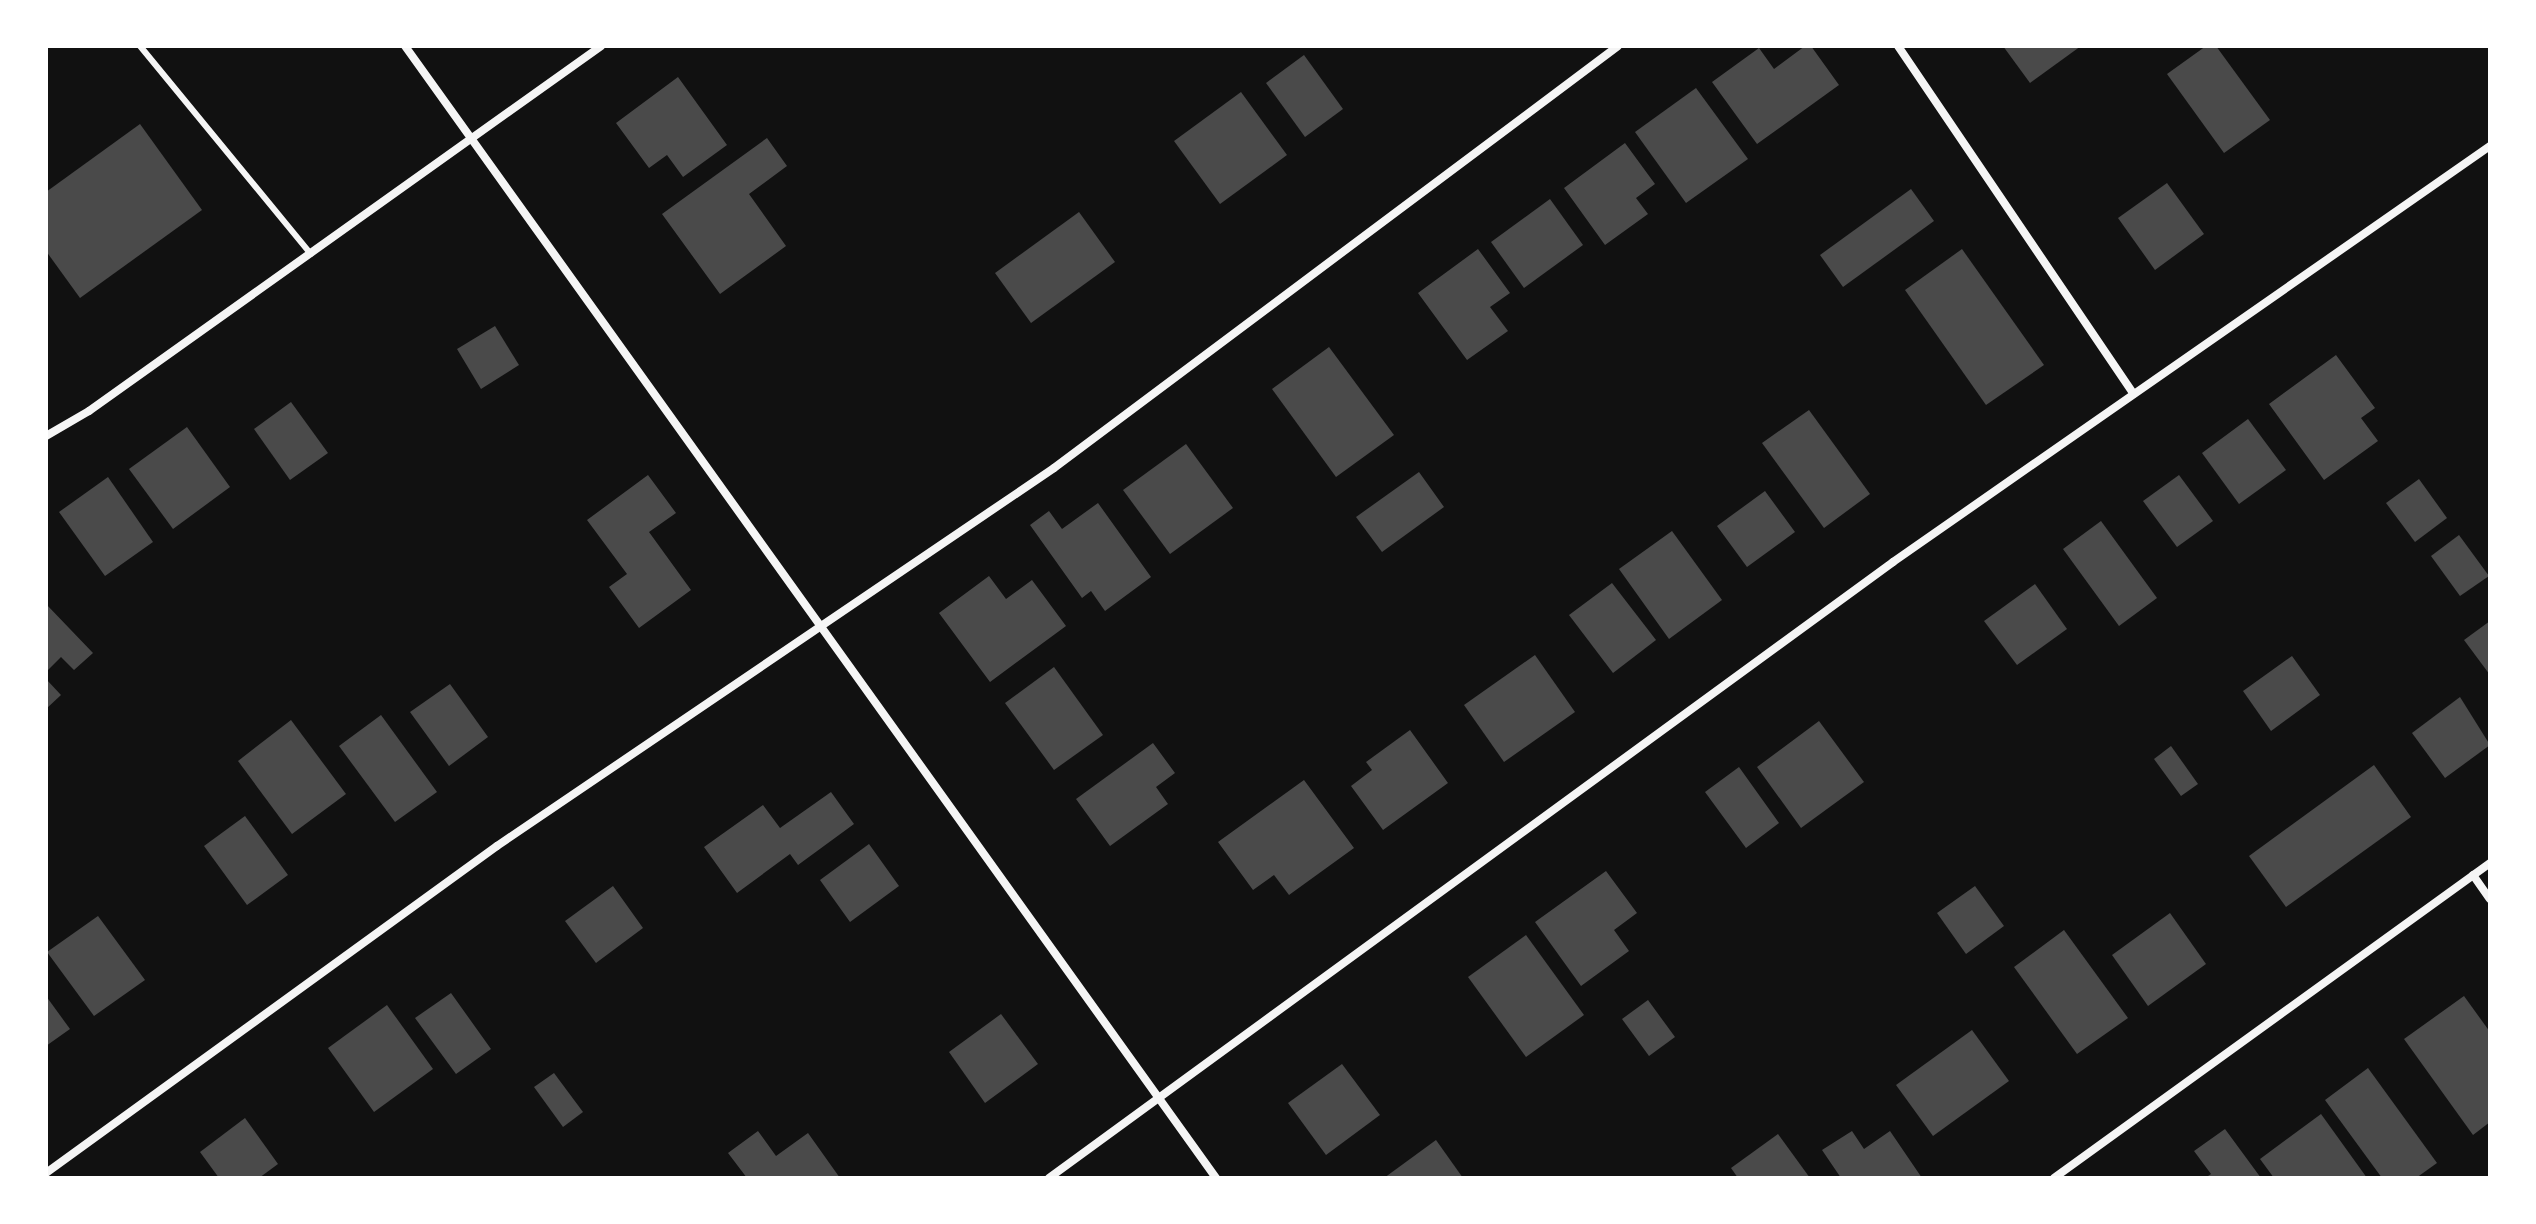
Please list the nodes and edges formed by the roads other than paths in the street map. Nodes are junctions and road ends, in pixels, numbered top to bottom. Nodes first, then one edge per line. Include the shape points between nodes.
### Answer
1 (140, 46) edge
2 (405, 46) edge
3 (601, 46) edge
4 (1618, 46) edge
5 (1898, 46) edge
6 (471, 140) junction
7 (2490, 146) edge
8 (311, 254) junction
9 (2134, 394) junction
10 (46, 436) edge
11 (819, 625) junction
12 (2490, 863) edge
13 (2473, 875) junction
14 (2490, 899) edge
15 (1159, 1098) junction
16 (46, 1173) edge
17 (1049, 1178) edge
18 (1216, 1178) edge
19 (2054, 1178) edge

1 - 8 lane
2 - 6 street
3 - 6 street
4 - 11 street via 1054,468
5 - 9 street
6 - 8 street
6 - 11 street
7 - 9 street
8 - 10 street
9 - 15 street via 1893,562
11 - 15 street
11 - 16 street via 497,846
12 - 13 street
13 - 14 street
13 - 19 street
15 - 17 street
15 - 18 street

